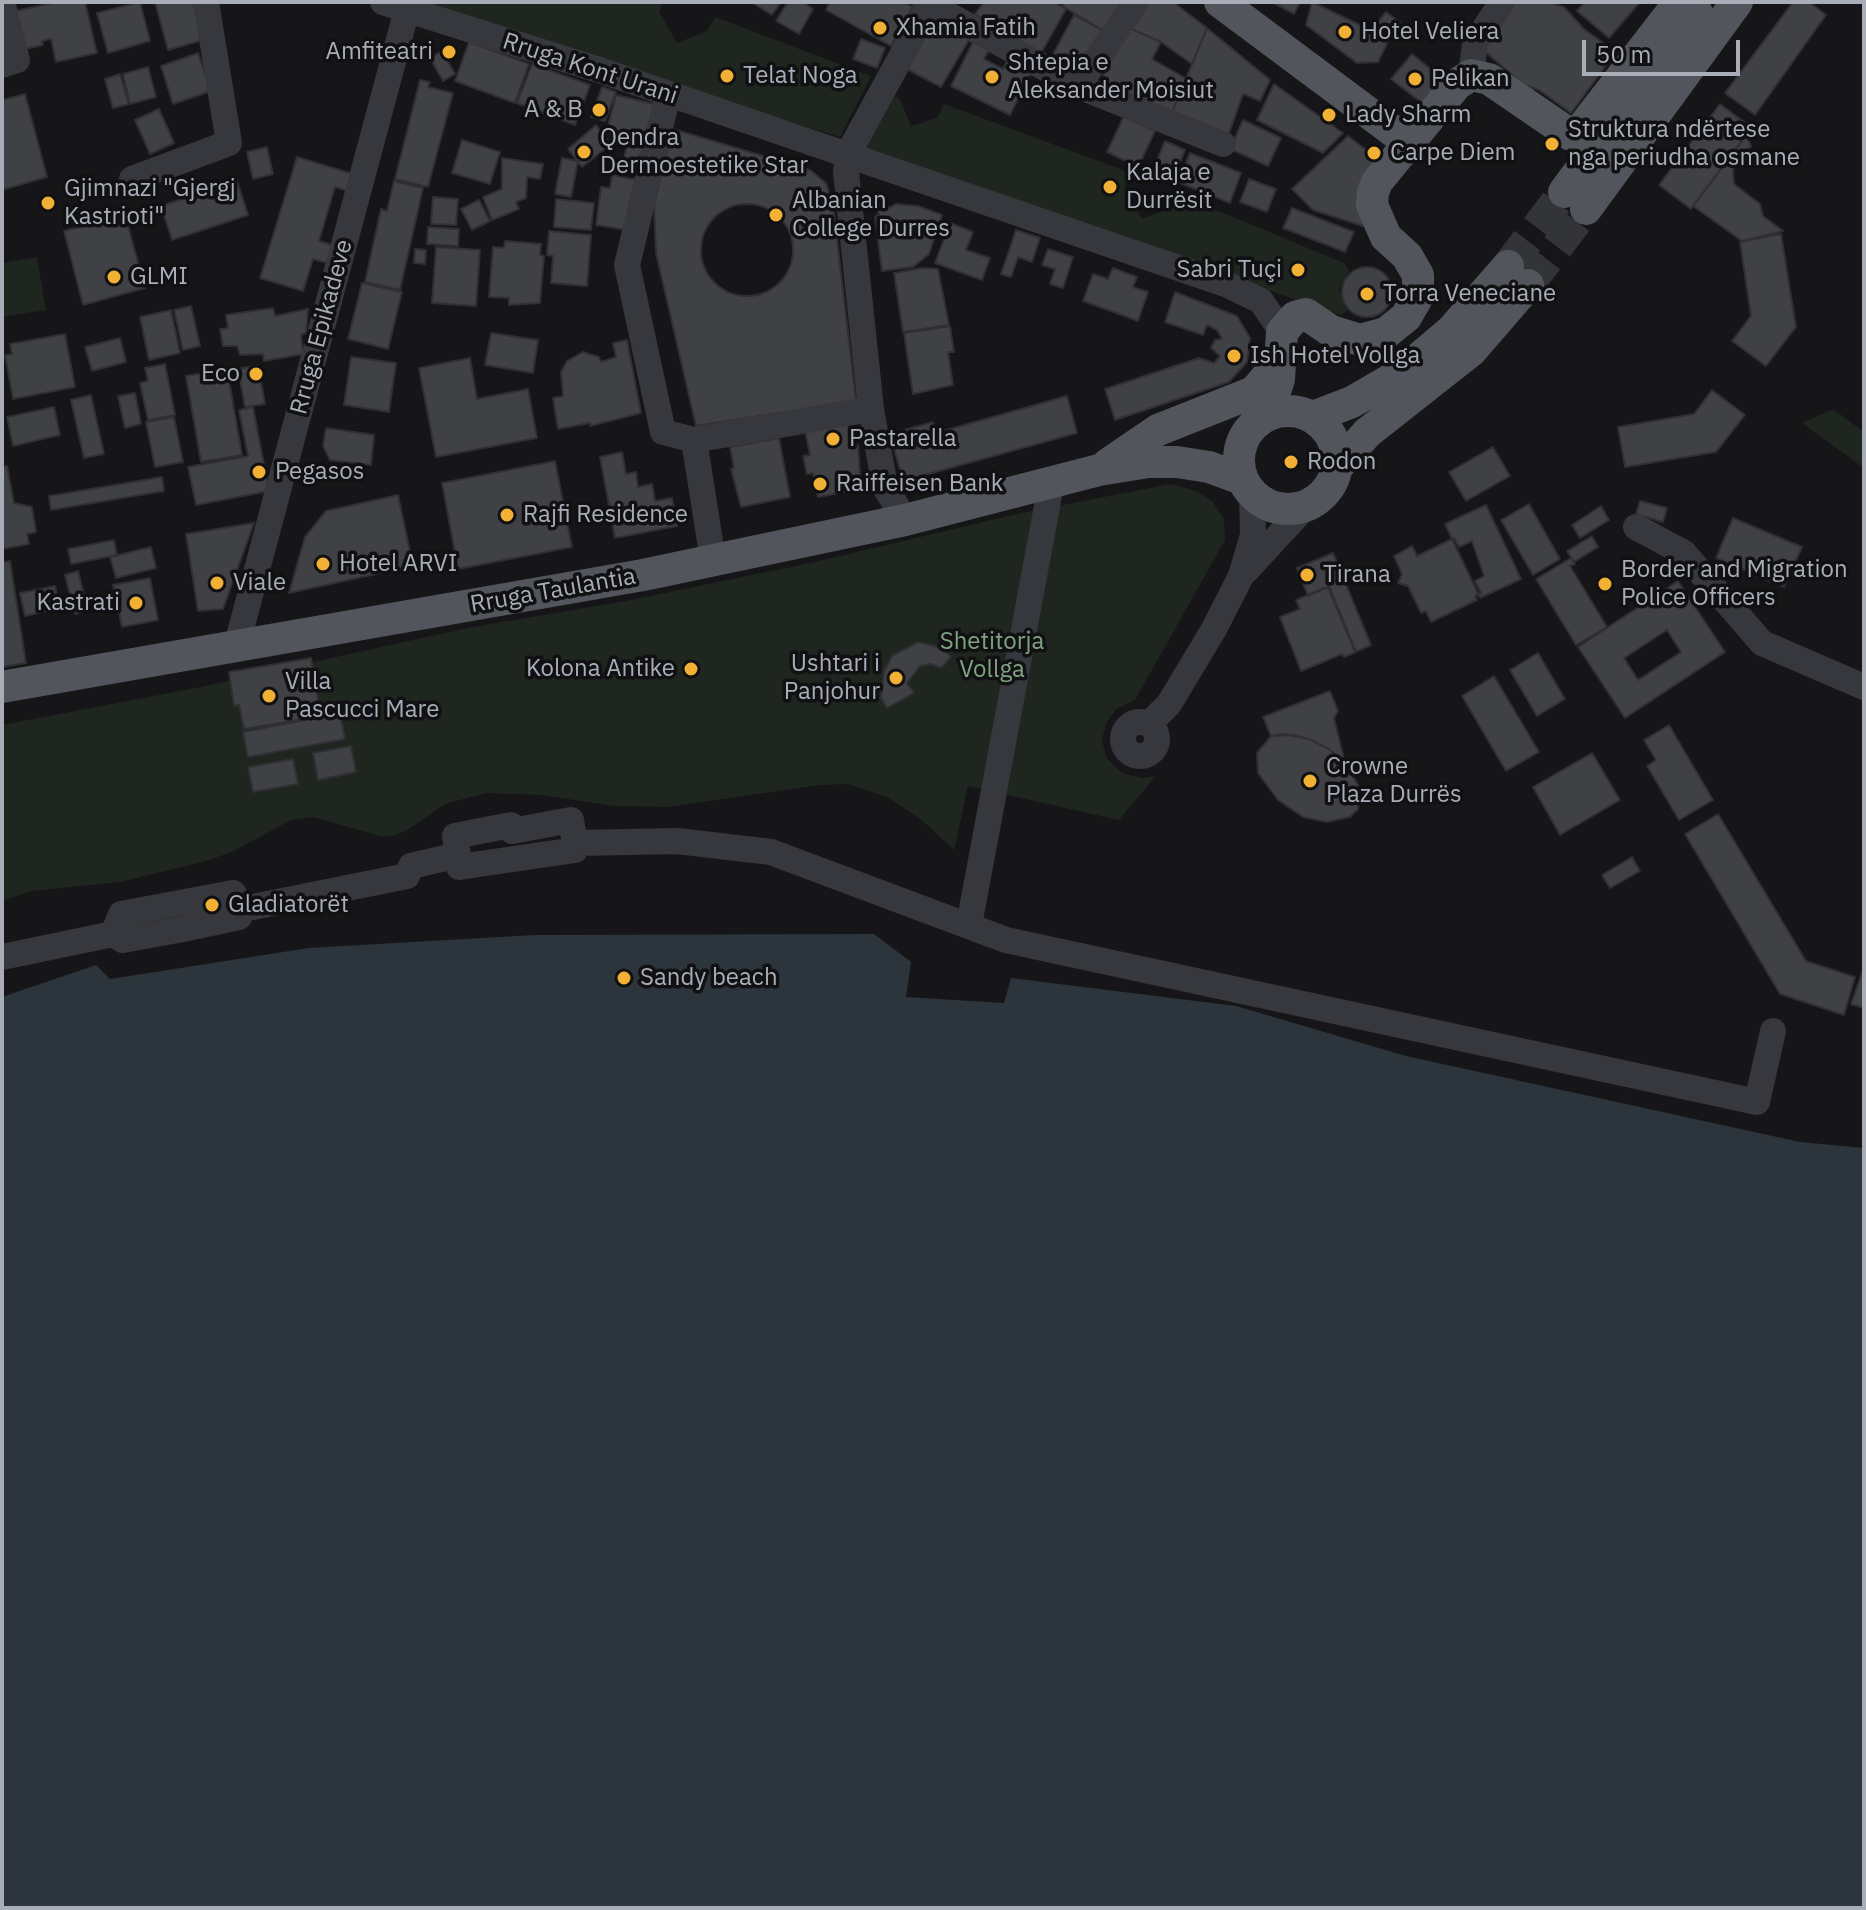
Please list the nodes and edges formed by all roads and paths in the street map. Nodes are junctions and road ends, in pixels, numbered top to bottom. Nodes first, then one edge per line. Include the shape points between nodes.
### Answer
1 (2, 2) edge
2 (206, 2) edge
3 (1136, 2) edge
4 (1220, 2) edge
5 (1502, 2) edge
6 (1737, 2) edge
7 (928, 3) edge
8 (400, 4) edge
9 (1701, 7) edge
10 (2, 65) edge
11 (1471, 75) junction
12 (1078, 86) junction
13 (668, 95) junction
14 (1409, 143) junction
15 (1223, 144) dead end
16 (848, 154) junction
17 (132, 179) dead end
18 (1290, 334) junction
19 (871, 409) junction
20 (1313, 417) junction
21 (1260, 421) junction
22 (694, 440) junction
23 (1338, 466) junction
24 (1099, 470) junction
25 (1051, 485) junction
26 (1247, 487) junction
27 (1306, 506) junction
28 (905, 520) junction
29 (1636, 527) dead end
30 (713, 560) junction
31 (1241, 576) junction
32 (237, 644) junction
33 (2, 687) edge
34 (1864, 687) edge
35 (1149, 724) dead end
36 (575, 843) junction
37 (458, 855) junction
38 (969, 925) junction
39 (2, 957) edge
40 (1773, 1031) dead end

1 - 10 street via 17,60
2 - 17 street via 229,143
3 - 12 street
4 - 14 main road
5 - 11 street via 1475,43
6 - 9 main road via 1575,201
7 - 12 street
7 - 16 street
8 - 13 street, Rruga Kont Urani
8 - 32 street, Rruga Epikadeve
9 - 11 main road via 1671,13 1588,121 1571,135 1489,79
11 - 14 main road via 1457,84
12 - 15 street
13 - 16 street, Rruga Kont Urani
13 - 22 street via 627,265 663,432
14 - 18 main road, Rruga Kont Urani via 1377,182 1372,205 1386,237 1418,275 1418,296 1406,317 1386,333 1360,340 1331,331
16 - 18 street, Rruga Kont Urani via 1228,285 1273,293
16 - 19 street
18 - 21 main road via 1276,394
18 - 24 main road via 1254,392 1158,430
19 - 22 street
19 - 28 street via 885,487
20 - 21 main road via 1290,410
20 - 23 main road via 1333,438
20 - 23 main road via 1400,374 1518,275 1471,351 1367,433
21 - 24 main road, Rruga Taulantia via 1190,432
21 - 26 main road via 1239,450
22 - 30 street
23 - 27 main road via 1323,495
24 - 25 main road, Rruga Taulantia
24 - 26 main road, Rruga Taulantia via 1177,462 1209,467
25 - 28 main road, Rruga Taulantia
25 - 38 street
26 - 27 main road via 1283,510
26 - 31 street via 1253,535
27 - 31 street
28 - 30 main road, Rruga Taulantia
29 - 34 street via 1684,553 1762,643
30 - 32 main road, Rruga Taulantia
31 - 35 street via 1169,704
32 - 33 main road, Rruga Taulantia
36 - 37 street via 575,850 459,867
36 - 37 street via 571,820 455,836
36 - 38 street via 677,841 771,852
37 - 39 street via 411,866 407,876 243,909 239,917 123,940 113,934
38 - 40 street via 1006,940 1757,1102

